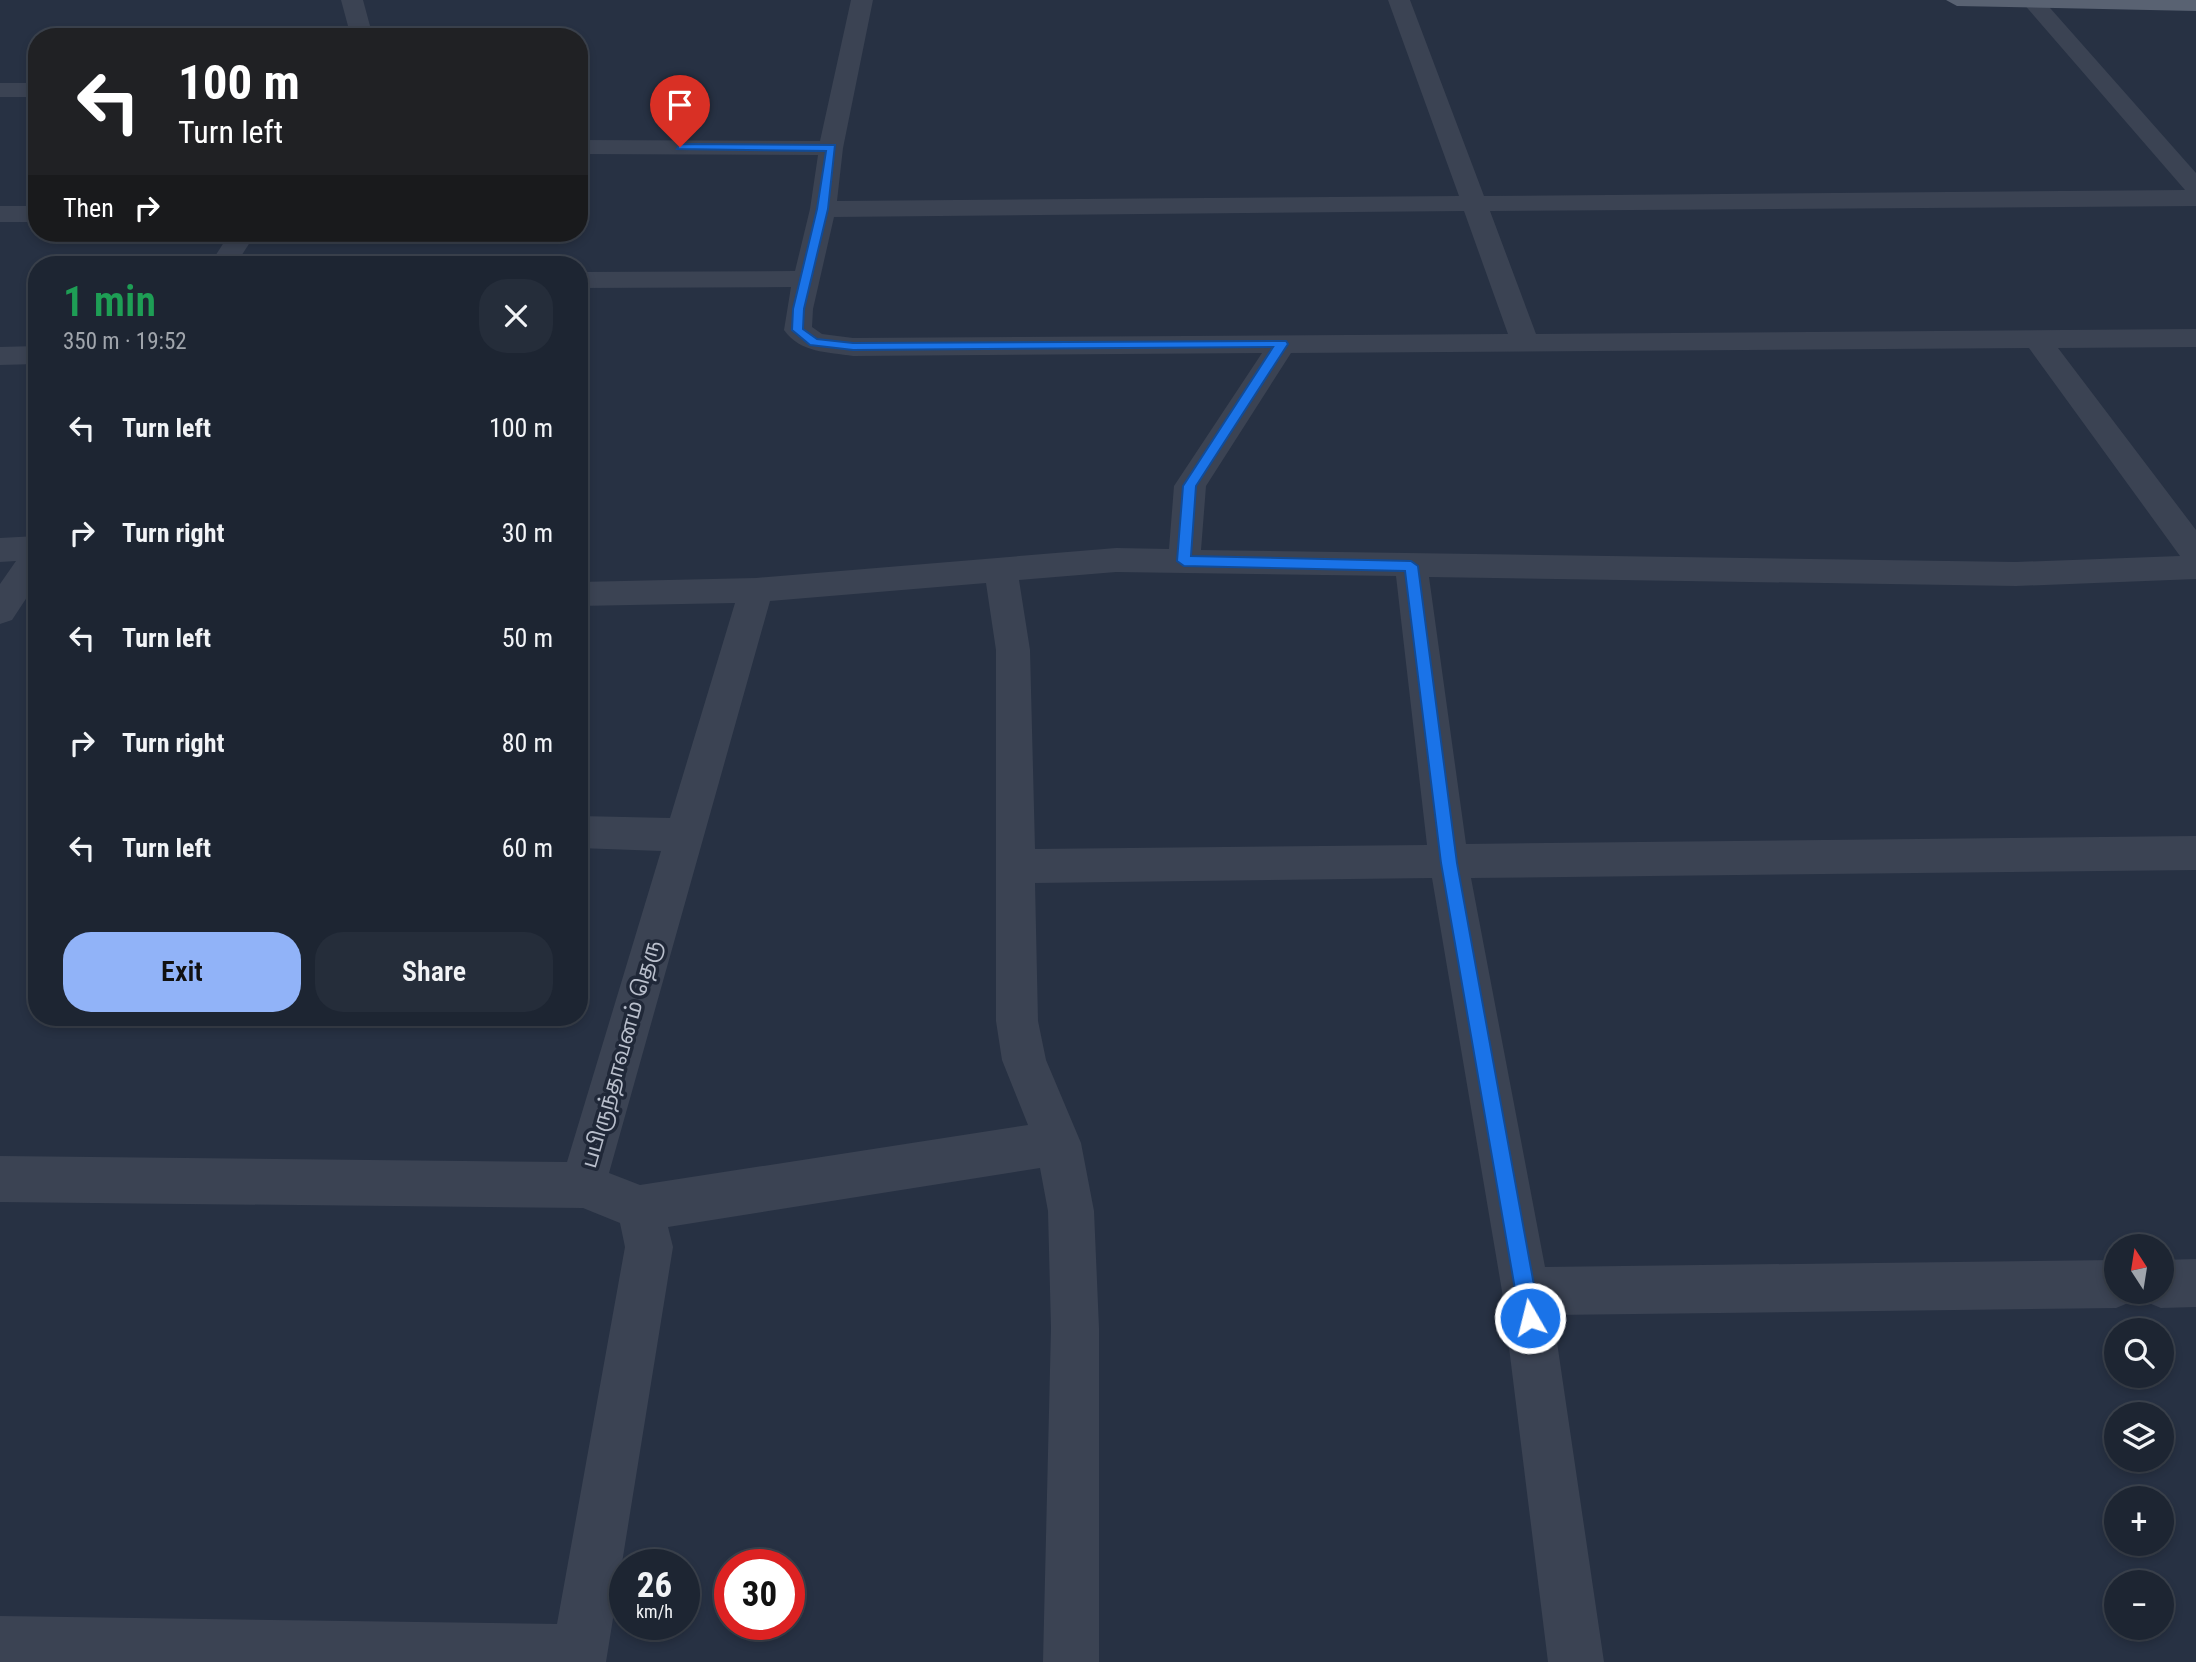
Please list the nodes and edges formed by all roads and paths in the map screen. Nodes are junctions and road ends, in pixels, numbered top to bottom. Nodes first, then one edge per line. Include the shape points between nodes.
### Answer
1 (352, 0) edge
2 (862, 0) edge
3 (1399, 0) edge
4 (1956, 0) edge
5 (2033, 2) junction
6 (2196, 5) edge
7 (360, 28) edge
8 (0, 90) edge
9 (28, 90) edge
10 (588, 146) edge
11 (831, 148) junction
12 (2196, 188) edge
13 (2196, 198) edge
14 (1475, 201) junction
15 (823, 209) junction
16 (0, 214) edge
17 (28, 214) edge
18 (806, 279) junction
19 (588, 280) edge
20 (2036, 338) junction
21 (2196, 338) edge
22 (1525, 342) junction
23 (1282, 344) junction
24 (28, 355) edge
25 (0, 356) edge
26 (28, 548) edge
27 (0, 550) edge
28 (2196, 554) edge
29 (1184, 561) junction
30 (1411, 566) junction
31 (2196, 567) edge
32 (28, 569) edge
33 (1001, 569) junction
34 (756, 590) junction
35 (588, 594) edge
36 (0, 611) edge
37 (588, 832) edge
38 (685, 835) junction
39 (2196, 853) edge
40 (1449, 863) junction
41 (1016, 866) junction
42 (1058, 1143) junction
43 (0, 1179) edge
44 (583, 1185) junction
45 (640, 1208) junction
46 (2196, 1283) edge
47 (2104, 1284) edge
48 (2174, 1284) edge
49 (1526, 1291) junction
50 (0, 1644) edge
51 (579, 1657) edge
52 (1071, 1662) edge
53 (1576, 1662) edge

1 - 7 street
2 - 11 street
3 - 14 street
4 - 5 main road
5 - 6 main road
5 - 12 street
8 - 9 street
10 - 11 street
11 - 15 street
13 - 14 street
14 - 15 street
14 - 22 street
15 - 18 street
16 - 17 street
18 - 19 street
18 - 23 street via 798,330 814,342 853,346
20 - 21 street
20 - 22 street
20 - 28 street
22 - 23 street
23 - 29 street via 1189,486
24 - 25 street
26 - 27 street
29 - 30 street
29 - 33 street via 1116,560
30 - 31 street via 2016,575
30 - 40 street
32 - 36 street
33 - 34 street
33 - 41 street via 1013,650
34 - 35 street
34 - 38 street, பபிருந்தாவனம் தெரு
37 - 38 street
38 - 44 street, பபிருந்தாவனம் தெரு
39 - 40 street
40 - 41 street
40 - 49 street
41 - 42 street via 1017,1021 1024,1060
42 - 45 street
42 - 52 street via 1071,1210 1075,1328
43 - 44 street
44 - 45 street, பபிருந்தாவனம் தெரு
45 - 51 street via 649,1247
46 - 48 street
47 - 49 street
49 - 53 street
50 - 51 street

